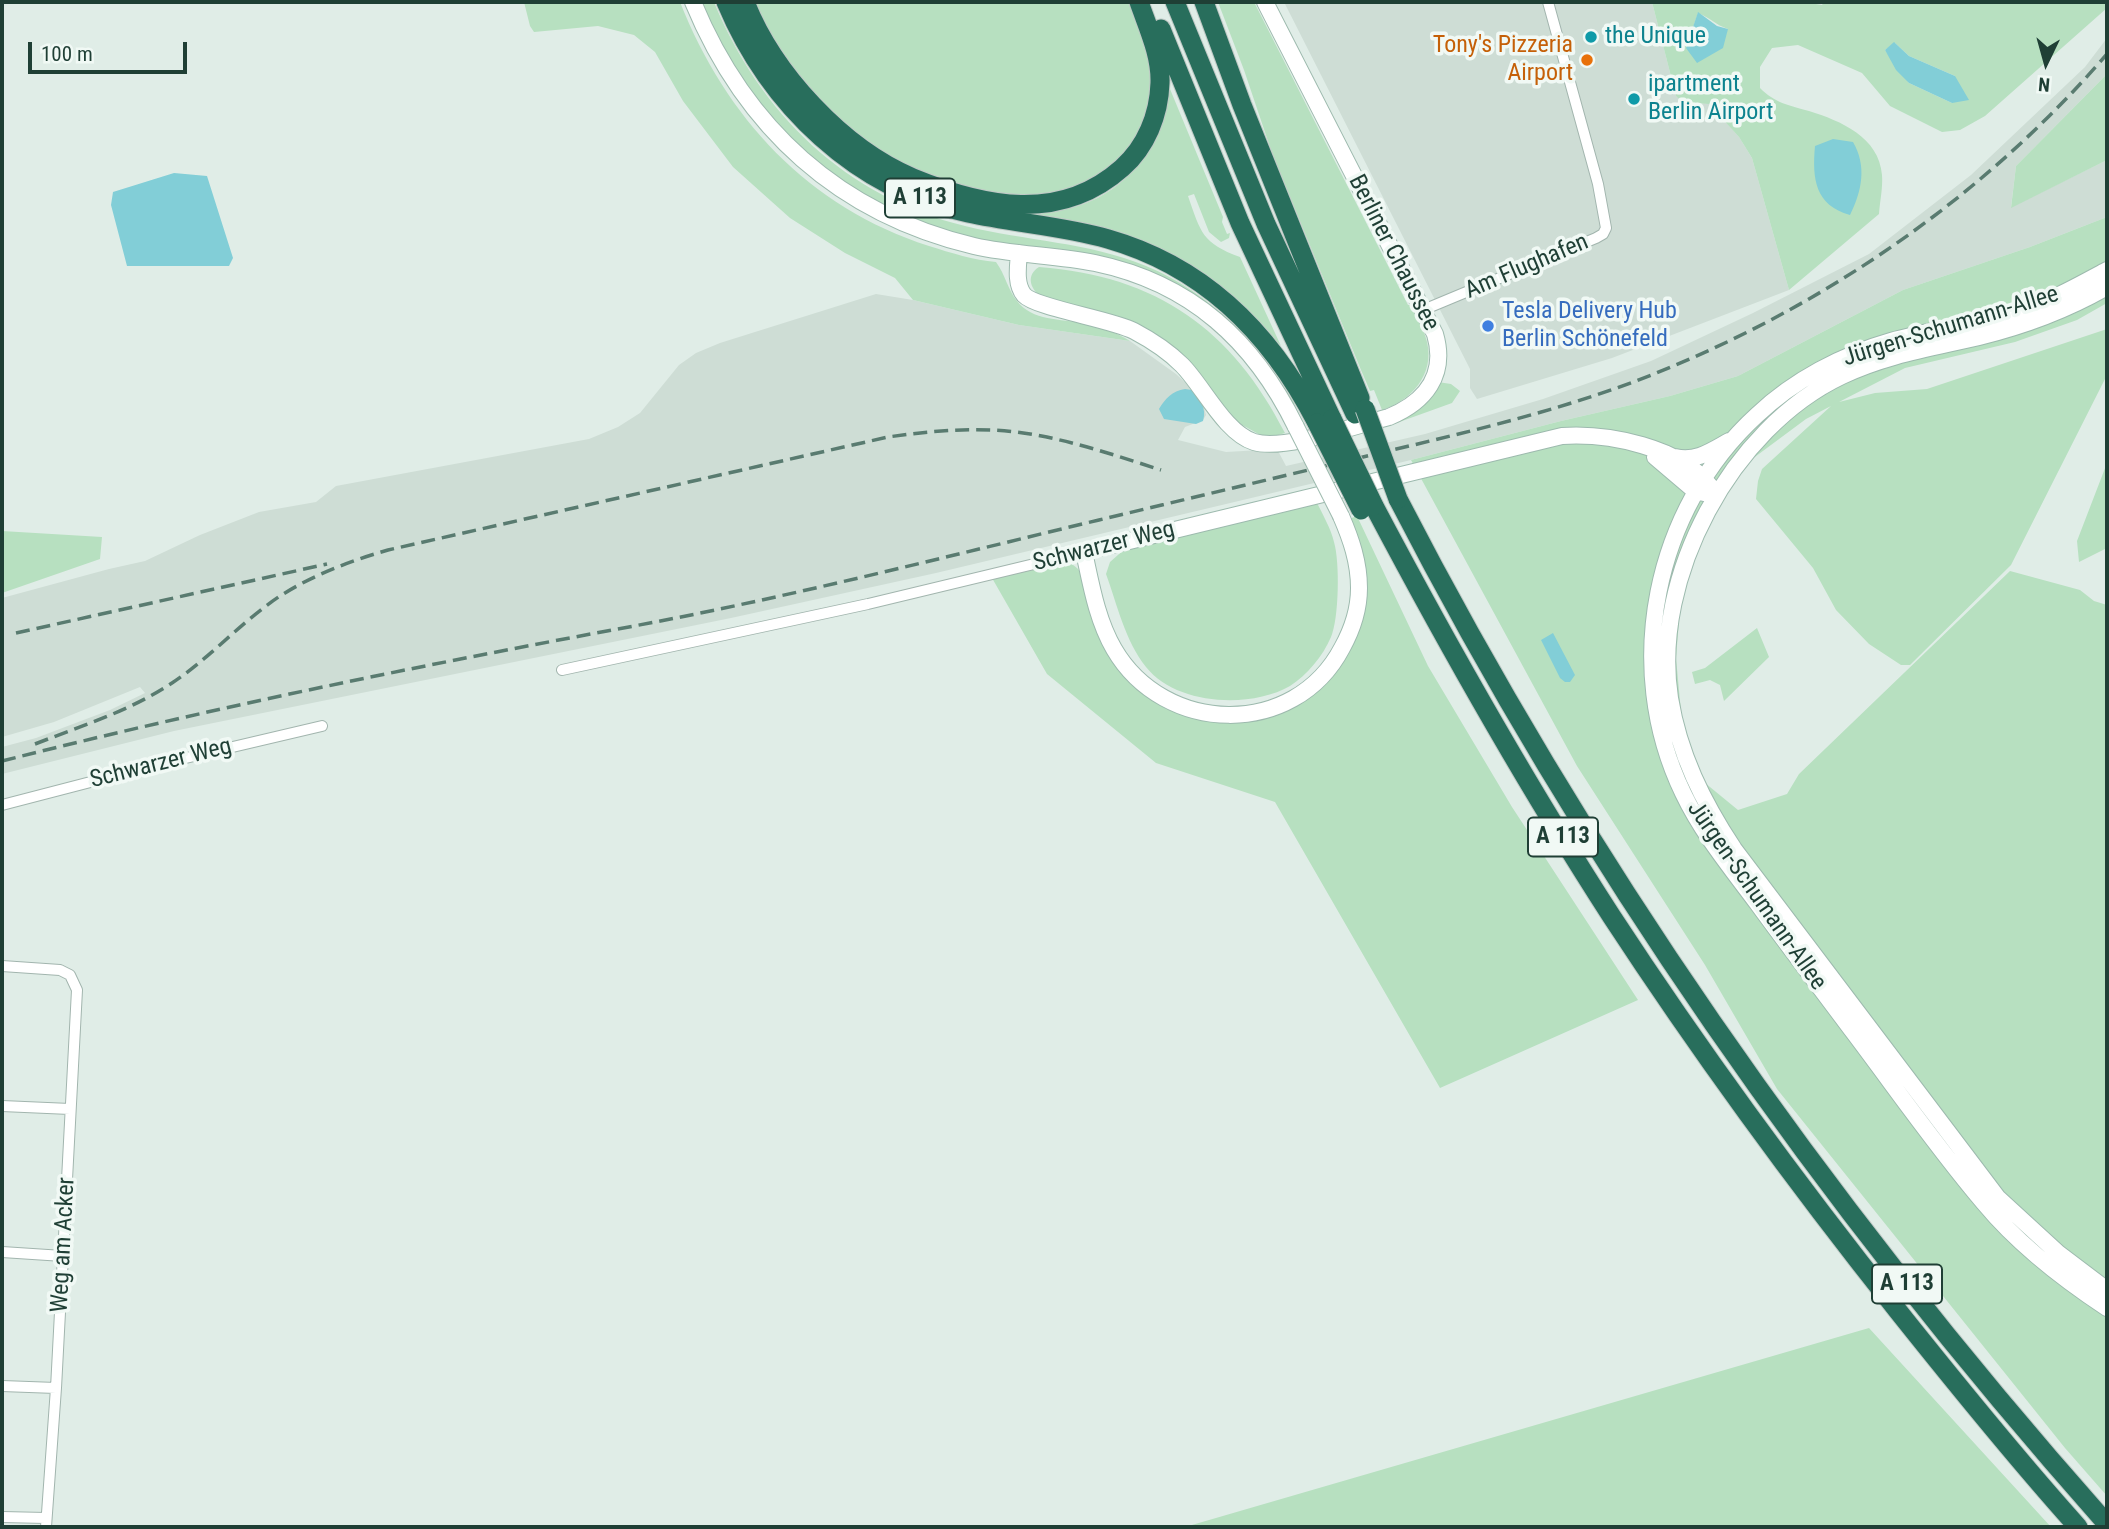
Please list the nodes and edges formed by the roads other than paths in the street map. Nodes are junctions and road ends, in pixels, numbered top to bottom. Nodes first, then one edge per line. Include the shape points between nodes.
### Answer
1 (693, 2) edge
2 (726, 2) edge
3 (744, 2) edge
4 (1139, 2) edge
5 (1151, 2) edge
6 (1175, 2) edge
7 (1204, 2) edge
8 (1265, 2) edge
9 (1548, 2) edge
10 (1019, 253) junction
11 (2107, 270) edge
12 (2107, 286) edge
13 (1423, 310) junction
14 (1360, 411) junction
15 (1324, 421) junction
16 (1732, 440) junction
17 (1645, 448) junction
18 (1666, 454) junction
19 (1699, 485) junction
20 (1717, 494) junction
21 (1084, 552) junction
22 (562, 670) dead end
23 (322, 726) dead end
24 (2, 805) edge
25 (2, 966) edge
26 (2, 1106) edge
27 (70, 1109) junction
28 (2, 1252) edge
29 (63, 1256) junction
30 (2107, 1290) edge
31 (2107, 1308) edge
32 (2, 1386) edge
33 (56, 1388) junction
34 (2, 1517) edge
35 (46, 1523) edge
36 (2107, 1524) edge
37 (2078, 1527) edge

1 - 10 street via 726,71 751,107 819,174 899,221 975,246
2 - 15 highway, A 113 via 752,57 771,84 838,152 933,203 1109,240 1192,277 1222,297 1248,323
3 - 4 highway via 766,46 799,91 852,140 911,177 977,198 1028,205 1081,195 1111,178 1140,148 1156,114 1160,82 1156,51
5 - 15 highway, A 113
6 - 14 highway via 1266,224
7 - 14 highway
8 - 13 street, Berliner Chaussee
9 - 13 street, Am Flughafen via 1606,228 1597,239
10 - 13 street, Berliner Chaussee via 1019,284 1024,295 1040,304 1134,331 1158,346 1182,365 1237,433 1253,442 1307,438 1389,417 1415,404 1430,387 1436,371 1437,340
10 - 21 street, bridge via 1094,263 1140,275 1188,299 1250,353 1267,374 1341,516 1357,566 1356,613 1338,656 1302,693 1248,715 1194,712 1164,699 1135,677 1113,648
11 - 16 street, Jürgen-Schumann-Allee via 2021,310 1891,341 1834,363 1777,398
12 - 20 street, Jürgen-Schumann-Allee via 2025,324 1901,354 1840,377 1786,411
14 - 36 highway, A 113, bridge via 1440,581 1549,772 1720,1035 1932,1316
15 - 37 highway, A 113, bridge via 1368,508 1508,747 1620,928 1727,1085 1973,1407
16 - 18 street via 1693,458
16 - 19 street, Jürgen-Schumann-Allee
17 - 18 street, Schwarzer Weg
17 - 19 street, Schwarzer Weg
17 - 21 street, Schwarzer Weg via 1610,437 1562,436
18 - 19 street, Schwarzer Weg
19 - 20 street, Schwarzer Weg
19 - 31 street, Jürgen-Schumann-Allee via 1666,557 1651,665 1660,729 1684,794 1728,866 1986,1206 2051,1268
20 - 30 street, Jürgen-Schumann-Allee via 1685,562 1668,663 1676,727 1698,791 1734,849 1998,1198 2058,1254
21 - 22 street, Schwarzer Weg
23 - 24 street, Schwarzer Weg
25 - 27 street, Weg am Acker via 60,970 70,975 77,990
26 - 27 street
27 - 29 street, Weg am Acker
28 - 29 street
29 - 33 street, Weg am Acker
32 - 33 street
33 - 35 street, Weg am Acker
34 - 35 street

